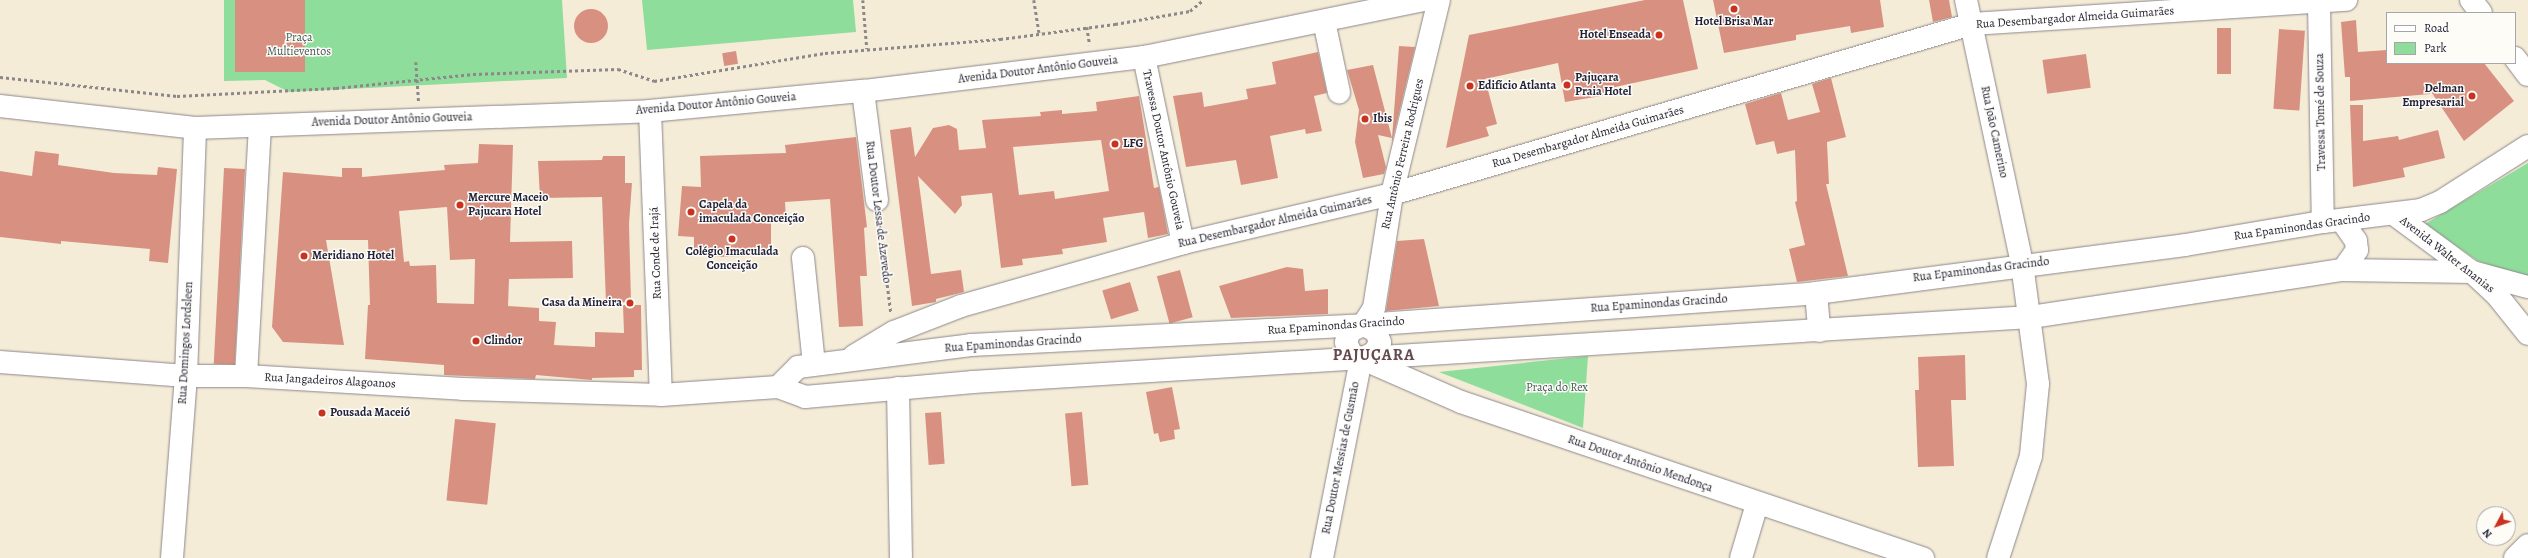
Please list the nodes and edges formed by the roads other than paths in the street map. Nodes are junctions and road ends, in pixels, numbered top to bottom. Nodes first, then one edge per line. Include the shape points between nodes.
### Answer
1 (1425, 0) edge
2 (1439, 0) edge
3 (1966, 0) edge
4 (2346, 0) edge
5 (2471, 0) edge
6 (2319, 3) junction
7 (2480, 12) edge
8 (1324, 21) junction
9 (1972, 24) junction
10 (1144, 57) junction
11 (2516, 59) edge
12 (2528, 76) edge
13 (864, 91) junction
14 (1339, 92) dead end
15 (0, 106) edge
16 (650, 111) junction
17 (260, 127) junction
18 (195, 128) junction
19 (2528, 146) edge
20 (1392, 194) junction
21 (877, 200) road end
22 (2395, 214) junction
23 (2332, 221) junction
24 (1183, 243) junction
25 (804, 258) dead end
26 (2022, 264) junction
27 (2343, 270) junction
28 (2472, 272) junction
29 (2528, 287) edge
30 (1816, 293) junction
31 (2031, 317) junction
32 (1363, 325) junction
33 (1819, 331) junction
34 (2528, 332) edge
35 (1361, 359) junction
36 (848, 360) junction
37 (0, 362) edge
38 (814, 364) junction
39 (186, 376) junction
40 (246, 376) junction
41 (778, 387) junction
42 (898, 388) junction
43 (661, 395) junction
44 (1757, 504) junction
45 (2528, 545) edge
46 (172, 558) edge
47 (902, 558) edge
48 (1322, 558) edge
49 (1741, 558) edge
50 (1923, 558) edge
51 (1998, 558) edge
52 (2515, 558) edge

1 - 8 street, Avenida Doutor Antônio Gouveia
2 - 20 street, Rua Antônio Ferreira Rodrigues
3 - 9 street, Rua João Camerino
4 - 6 street, Rua Desembargador Almeida Guimarães
5 - 7 street
6 - 9 street, Rua Desembargador Almeida Guimarães
6 - 23 street, Travessa Tomé de Souza
8 - 10 street, Avenida Doutor Antônio Gouveia
8 - 14 street
9 - 20 street, Rua Desembargador Almeida Guimarães
9 - 26 street, Rua João Camerino
10 - 13 street, Avenida Doutor Antônio Gouveia
10 - 24 street, Travessa Doutor Antônio Gouveia
11 - 12 street
13 - 16 street, Avenida Doutor Antônio Gouveia
13 - 21 street, Rua Doutor Lessa de Azevedo
15 - 18 street, Avenida Doutor Antônio Gouveia
16 - 17 street, Avenida Doutor Antônio Gouveia
16 - 43 street, Rua Conde de Irajá
17 - 18 street, Avenida Doutor Antônio Gouveia
17 - 40 street
18 - 39 street, Rua Domingos Lordsleen
19 - 22 street, Rua Epaminondas Gracindo via 2440,202 2421,210
20 - 24 street, Rua Desembargador Almeida Guimarães
20 - 32 street, Rua Antônio Ferreira Rodrigues via 1374,308
22 - 23 street, Rua Epaminondas Gracindo
22 - 28 street, Avenida Walter Ananias
23 - 26 street, Rua Epaminondas Gracindo via 2185,245
23 - 27 street via 2356,241 2357,250
24 - 36 street, Rua Desembargador Almeida Guimarães via 962,306 894,332
25 - 38 street
26 - 30 street, Rua Epaminondas Gracindo
26 - 31 street, Rua João Camerino
27 - 28 street
27 - 31 street
28 - 29 street
28 - 34 street, Avenida Walter Ananias via 2496,294
30 - 32 street, Rua Epaminondas Gracindo
30 - 33 street
31 - 33 street
31 - 51 street, Rua João Camerino via 2038,384 2036,420 2026,476
32 - 35 street via 1376,331 1380,343 1374,353
32 - 36 street, Rua Epaminondas Gracindo via 971,345
33 - 35 street
35 - 42 street
35 - 44 street, Rua Doutor Antônio Mendonça via 1461,402
35 - 48 street, Rua Doutor Messias de Gusmão
36 - 38 street, Rua Epaminondas Gracindo
37 - 39 street, Rua Jangadeiros Alagoanos
38 - 41 street, Rua Epaminondas Gracindo via 798,367
39 - 40 street, Rua Jangadeiros Alagoanos
39 - 46 street, Rua Domingos Lordsleen
40 - 43 street, Rua Jangadeiros Alagoanos via 463,389
41 - 42 street via 804,397
41 - 43 street
42 - 47 street
44 - 49 street
44 - 50 street, Rua Doutor Antônio Mendonça
45 - 52 street

